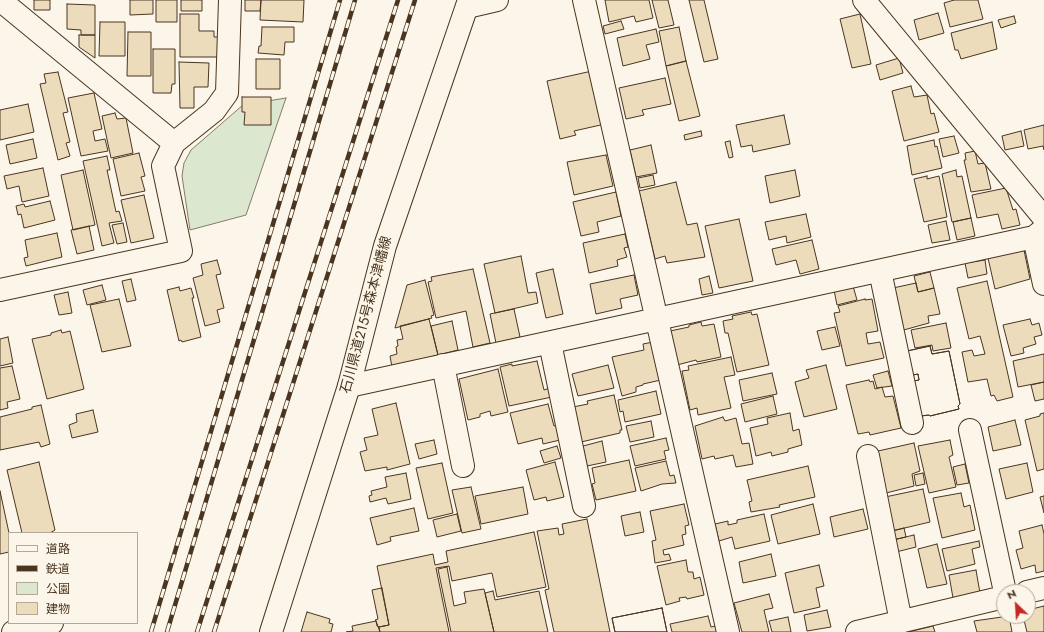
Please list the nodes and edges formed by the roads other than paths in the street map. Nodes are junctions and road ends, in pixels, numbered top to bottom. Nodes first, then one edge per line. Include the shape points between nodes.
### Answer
1 (0, 0) edge
2 (230, 0) edge
3 (497, 0) edge
4 (584, 0) edge
5 (864, 0) edge
6 (468, 4) edge
7 (174, 143) junction
8 (1044, 218) edge
9 (1039, 233) edge
10 (880, 271) junction
11 (1044, 284) edge
12 (0, 290) edge
13 (658, 320) junction
14 (550, 343) junction
15 (443, 365) junction
16 (349, 386) junction
17 (912, 423) dead end
18 (970, 430) dead end
19 (868, 456) dead end
20 (463, 466) dead end
21 (584, 506) dead end
22 (1003, 584) edge
23 (996, 600) edge
24 (901, 622) junction
25 (48, 624) edge
26 (13, 632) edge
27 (271, 632) edge
28 (728, 632) edge
29 (857, 632) edge

1 - 7 street
2 - 7 street via 227,93 214,111
3 - 6 street
4 - 13 street
5 - 8 street
6 - 16 street, 石川県道215号森本津幡線 via 385,246
7 - 12 street via 163,166 181,252
9 - 10 street
9 - 11 street
10 - 13 street
10 - 17 street
13 - 14 street
13 - 28 street
14 - 15 street
14 - 21 street
15 - 16 street
15 - 20 street
16 - 27 street, 石川県道215号森本津幡線
18 - 22 street
19 - 24 street
23 - 24 street
24 - 29 street
25 - 26 street

